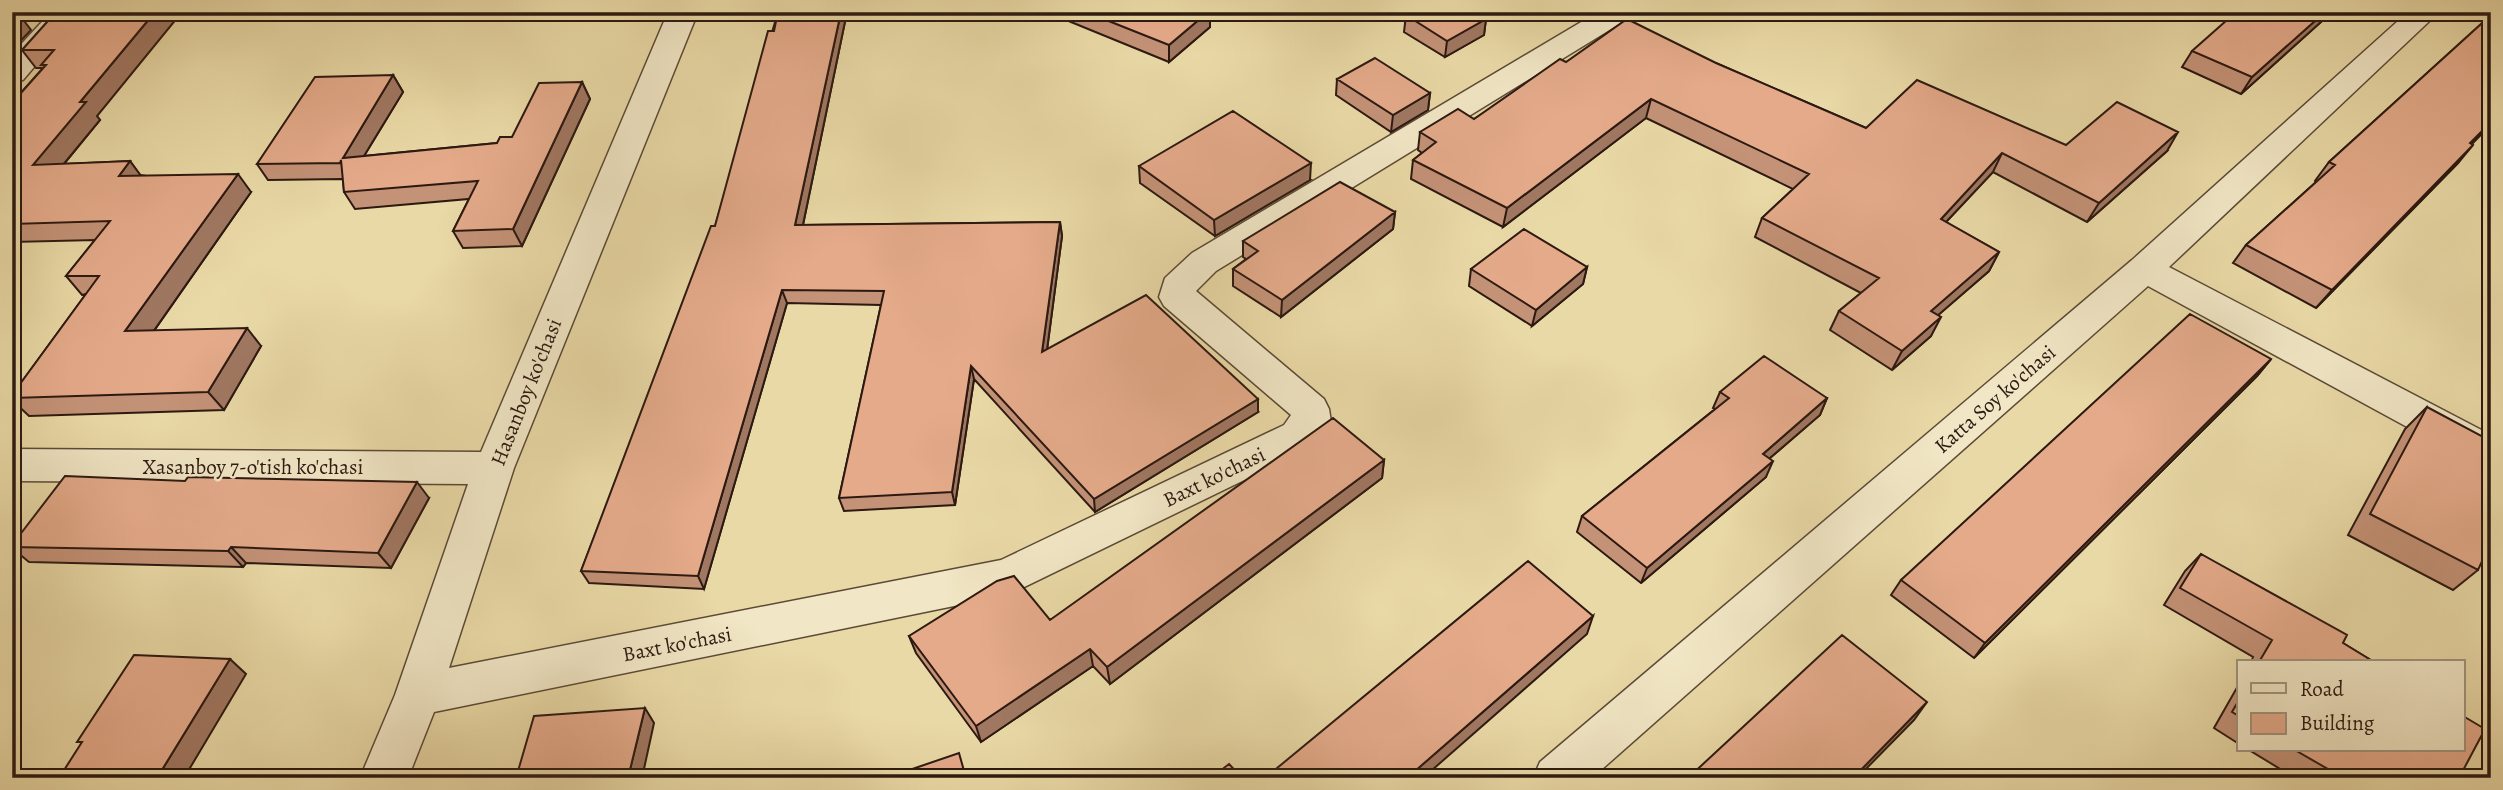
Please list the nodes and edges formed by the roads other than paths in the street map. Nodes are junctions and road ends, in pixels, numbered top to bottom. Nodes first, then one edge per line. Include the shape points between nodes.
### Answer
1 (67, 12) edge
2 (683, 12) edge
3 (1619, 12) edge
4 (2425, 12) edge
5 (12, 73) edge
6 (2145, 268) junction
7 (2491, 454) edge
8 (12, 465) edge
9 (494, 468) junction
10 (418, 695) junction
11 (384, 778) edge
12 (1558, 778) edge

1 - 5 street
2 - 9 street, Hasanboy ko'chasi
3 - 10 street, Baxt ko'chasi via 1204,262 1178,287 1177,297 1311,409 1311,422 1298,436 1008,577
4 - 6 street, Katta Soy ko'chasi
6 - 7 street
6 - 12 street, Katta Soy ko'chasi
8 - 9 street, Xasanboy 7-o'tish ko'chasi
9 - 10 street, Hasanboy ko'chasi
10 - 11 street, Hasanboy ko'chasi

